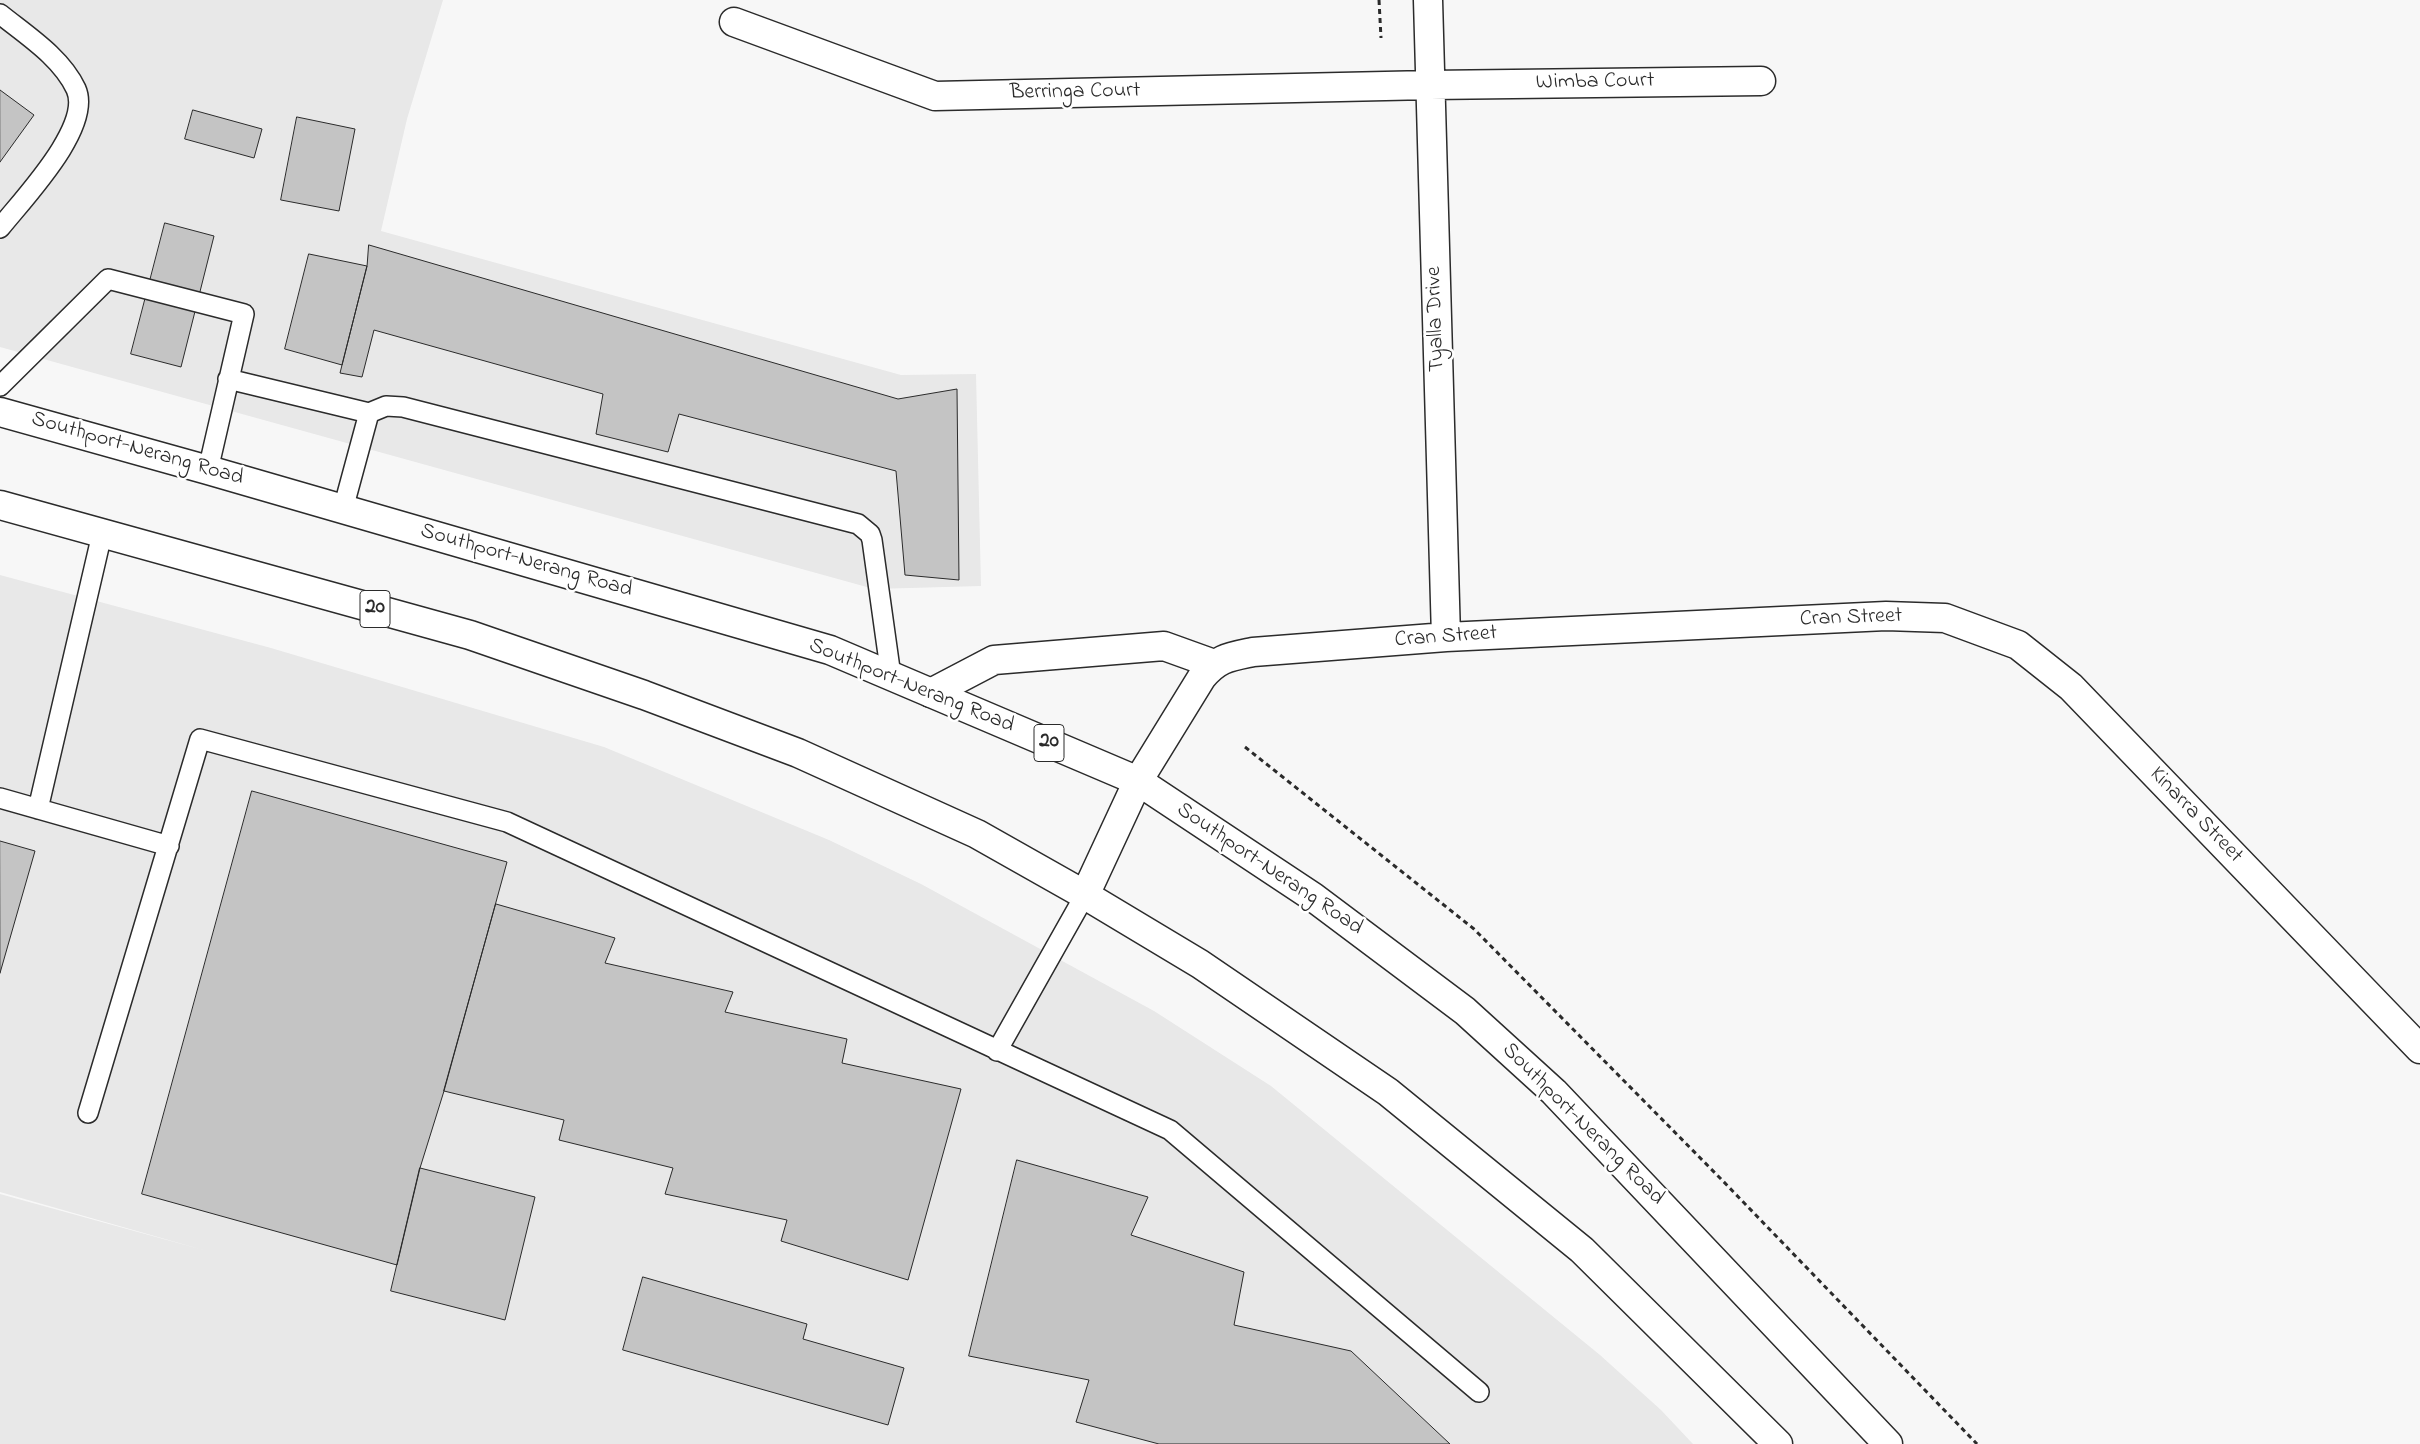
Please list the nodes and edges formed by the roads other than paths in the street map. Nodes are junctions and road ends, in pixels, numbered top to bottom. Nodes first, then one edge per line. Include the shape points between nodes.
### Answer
1 (1428, 0) edge
2 (0, 14) edge
3 (734, 22) dead end
4 (1761, 81) dead end
5 (1430, 85) junction
6 (0, 228) edge
7 (228, 379) junction
8 (0, 386) edge
9 (0, 412) edge
10 (369, 413) junction
11 (208, 470) junction
12 (0, 504) edge
13 (343, 509) junction
14 (102, 534) junction
15 (1946, 618) joint
16 (1446, 637) junction
17 (1214, 664) junction
18 (891, 676) junction
19 (931, 693) junction
20 (1138, 781) junction
21 (0, 798) edge
22 (38, 809) junction
23 (169, 846) junction
24 (1085, 895) junction
25 (2420, 1049) edge
26 (997, 1051) junction
27 (88, 1113) dead end
28 (1479, 1392) dead end
29 (1778, 1444) edge
30 (1888, 1444) edge

1 - 5 main road, Tyalla Drive
2 - 6 lane via 48,54 72,82 78,101 75,124 64,144
3 - 5 main road, Berringa Court via 936,96
4 - 5 main road, Wimba Court
5 - 16 main road, Tyalla Drive
7 - 8 lane via 244,314 108,279
7 - 10 lane
7 - 11 lane
9 - 11 main road, Southport-Nerang Road / 20
10 - 13 lane
10 - 18 lane via 386,406 403,407 858,524 872,540
11 - 13 main road, Southport-Nerang Road / 20
12 - 14 main road, 20
13 - 18 main road, Southport-Nerang Road / 20 via 830,650
14 - 22 lane
14 - 24 main road, 20 via 470,635 644,695 798,753 977,834
15 - 16 main road, Cran Street via 1886,616
15 - 25 main road, Kinarra Street via 2018,645 2071,687
16 - 17 main road, Cran Street via 1253,652 1228,657
17 - 19 main road via 1164,646 994,660
17 - 20 main road, Cran Street via 1202,677
18 - 19 main road, Southport-Nerang Road / 20
19 - 20 main road, Southport-Nerang Road / 20
20 - 24 main road, Cran Street
20 - 30 main road, Southport-Nerang Road / 20 via 1313,897 1472,1017 1554,1092
21 - 22 lane
22 - 23 lane
23 - 26 lane via 200,739 507,822
23 - 27 lane
24 - 26 lane
24 - 29 main road, 20 via 1200,964 1388,1092 1582,1250
26 - 28 lane via 1170,1130

